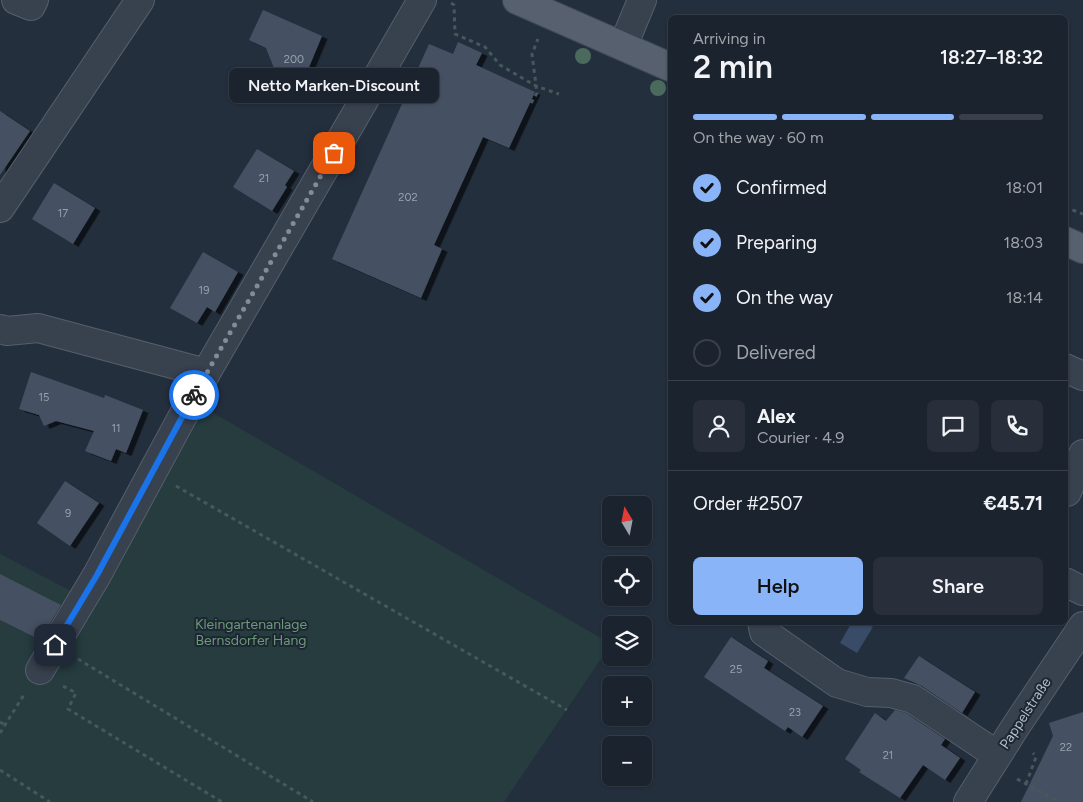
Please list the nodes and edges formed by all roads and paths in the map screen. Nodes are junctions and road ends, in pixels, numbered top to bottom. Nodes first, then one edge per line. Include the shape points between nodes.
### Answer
1 (16, 0) edge
2 (34, 0) edge
3 (140, 0) edge
4 (422, 0) edge
5 (517, 0) edge
6 (642, 0) edge
7 (449, 2) dead end
8 (550, 14) junction
9 (623, 46) junction
10 (668, 66) edge
11 (536, 86) junction
12 (559, 94) dead end
13 (531, 102) dead end
14 (0, 208) edge
15 (1068, 208) edge
16 (1083, 214) edge
17 (1068, 242) edge
18 (1083, 249) edge
19 (0, 330) edge
20 (1068, 369) edge
21 (206, 373) junction
22 (1083, 376) edge
23 (1083, 454) edge
24 (151, 473) junction
25 (1072, 494) edge
26 (1068, 584) edge
27 (1083, 591) edge
28 (763, 625) edge
29 (1079, 638) edge
30 (40, 670) joint
31 (96, 670) dead end
32 (68, 709) dead end
33 (567, 710) dead end
34 (0, 722) edge
35 (5, 725) junction
36 (0, 733) edge
37 (997, 755) junction
38 (0, 770) edge
39 (1021, 781) dead end
40 (50, 802) edge
41 (222, 802) edge
42 (313, 802) edge
43 (968, 802) edge
44 (1059, 802) edge

1 - 2 street via 32,6
3 - 14 street
4 - 21 street
5 - 8 main road
6 - 9 street
7 - 11 path via 454,5 455,34 485,47 500,65
8 - 9 main road
8 - 11 path via 532,54
9 - 10 main road
11 - 12 path
11 - 13 path
15 - 16 path
17 - 18 main road
19 - 21 street via 38,328
20 - 22 street
21 - 24 street
23 - 25 street
24 - 30 street via 97,575
24 - 33 path
26 - 27 street
28 - 37 street via 764,632 837,683 867,692 891,693 913,699
29 - 37 street, Pappelstraße
30 - 35 path
31 - 42 path
32 - 41 path
34 - 35 path
35 - 36 path
37 - 43 street, Pappelstraße
38 - 40 path
39 - 44 path

